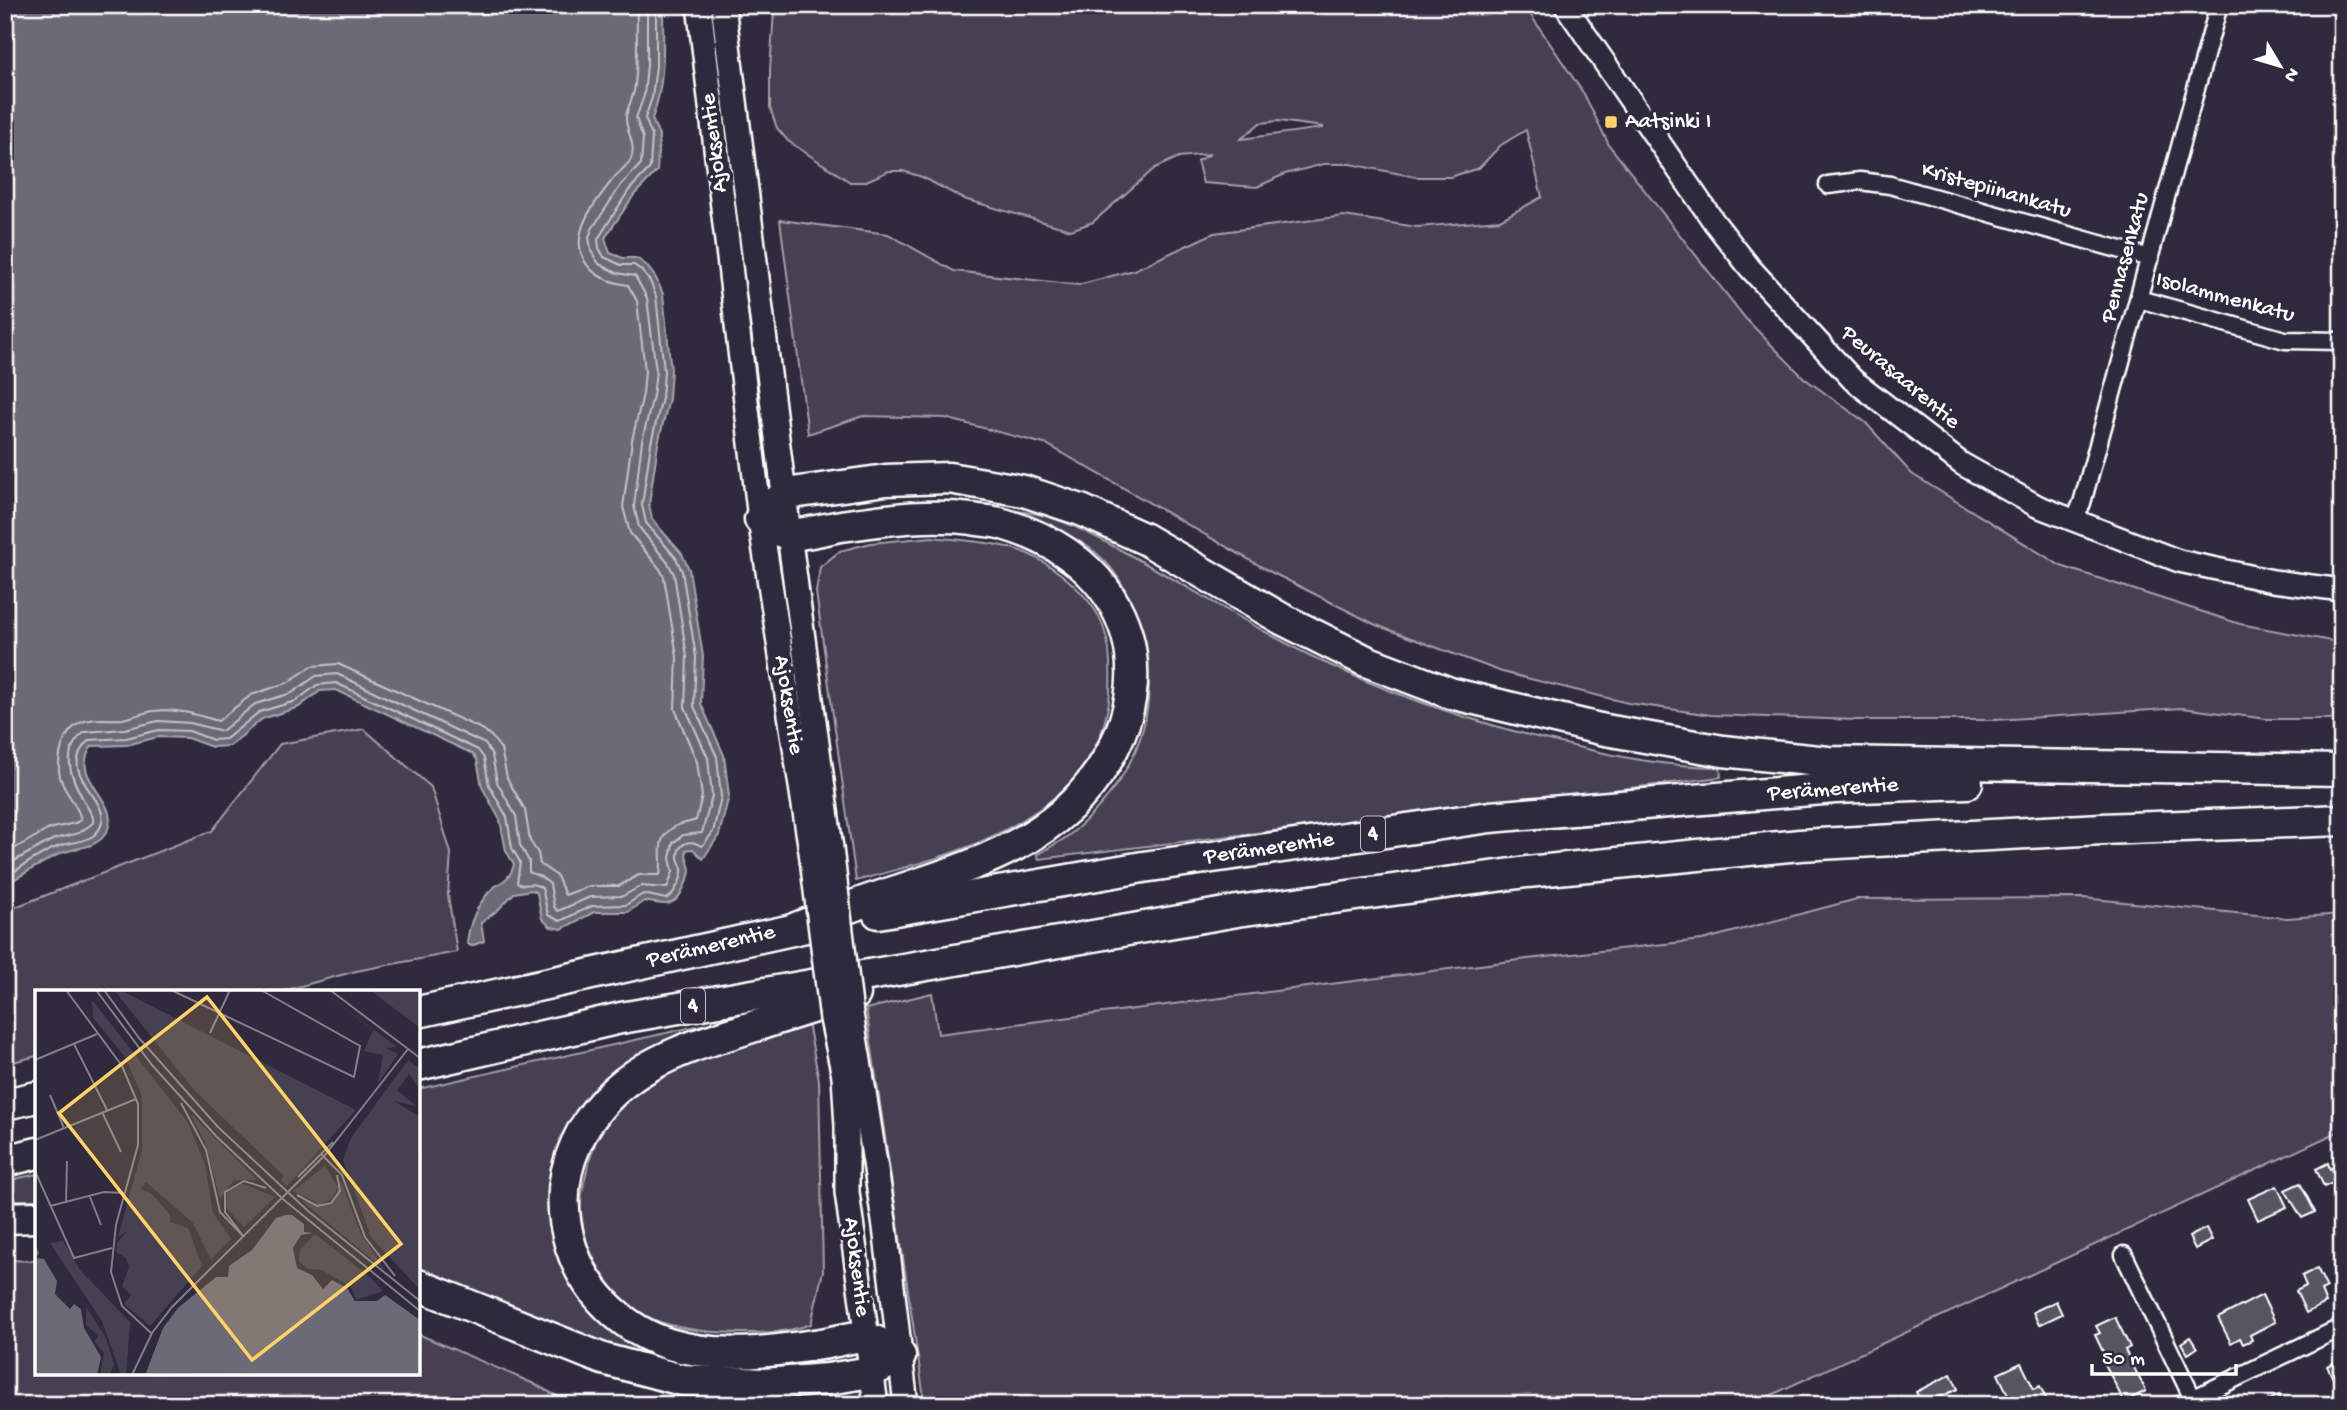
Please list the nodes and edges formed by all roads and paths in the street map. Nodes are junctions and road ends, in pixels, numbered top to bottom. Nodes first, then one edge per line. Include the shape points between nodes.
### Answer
1 (699, 5) edge
2 (723, 5) edge
3 (2220, 5) edge
4 (1574, 8) edge
5 (1828, 185) dead end
6 (2150, 258) junction
7 (2139, 299) junction
8 (2342, 341) edge
9 (785, 494) junction
10 (760, 519) junction
11 (2074, 521) junction
12 (789, 534) junction
13 (2342, 590) edge
14 (2342, 771) edge
15 (2342, 820) edge
16 (821, 849) junction
17 (796, 928) junction
18 (969, 958) junction
19 (420, 1012) edge
20 (420, 1065) edge
21 (852, 1074) junction
22 (35, 1097) edge
23 (5, 1104) edge
24 (35, 1154) edge
25 (5, 1161) edge
26 (35, 1217) edge
27 (5, 1218) edge
28 (2124, 1255) dead end
29 (420, 1286) edge
30 (2342, 1327) edge
31 (865, 1336) junction
32 (900, 1356) junction
33 (871, 1372) junction
34 (2190, 1403) edge
35 (876, 1405) edge
36 (905, 1405) edge

1 - 10 main road, Ajoksentie
2 - 9 main road, Ajoksentie
3 - 6 street, Pennasenkatu
4 - 11 street, Peurasaarentie via 1721,231 1853,380 1962,464
5 - 6 street, Kristepiinankatu via 1860,181 1890,185
6 - 7 street, Pennasenkatu
7 - 8 street, Isolammenkatu via 2286,340
7 - 11 street, Pennasenkatu
9 - 10 highway
9 - 12 main road, Ajoksentie
9 - 14 highway via 886,480 949,478 1024,491 1145,539 1282,619 1366,661 1450,693 1600,729 1723,751 1828,762
10 - 12 highway
10 - 16 main road, Ajoksentie
11 - 13 street, Peurasaarentie via 2179,561
12 - 16 main road, Ajoksentie
12 - 17 highway via 903,517 1002,523 1052,543 1093,574 1120,614 1132,659 1127,718 1114,748 1096,778 1048,825 984,862
14 - 17 highway, Perämerentie / 4 via 1835,788 1490,817 1143,867
15 - 18 highway, 4 via 1800,845 1540,870 1237,911
16 - 21 main road, Ajoksentie, bridge via 850,1014
17 - 19 highway, Perämerentie / 4
18 - 20 highway, 4 via 621,1018
18 - 31 highway via 663,1058 608,1095 585,1125 570,1157 563,1189 573,1254 597,1296 647,1335 692,1349 735,1354
21 - 31 main road, Ajoksentie via 847,1192
21 - 32 main road, Ajoksentie via 885,1227
22 - 23 highway
24 - 25 highway
26 - 27 highway
28 - 34 street
29 - 33 highway via 603,1359 682,1380 764,1384
30 - 34 street
31 - 32 highway
31 - 33 main road, Ajoksentie
32 - 33 highway
32 - 36 main road, Ajoksentie
33 - 35 main road, Ajoksentie

